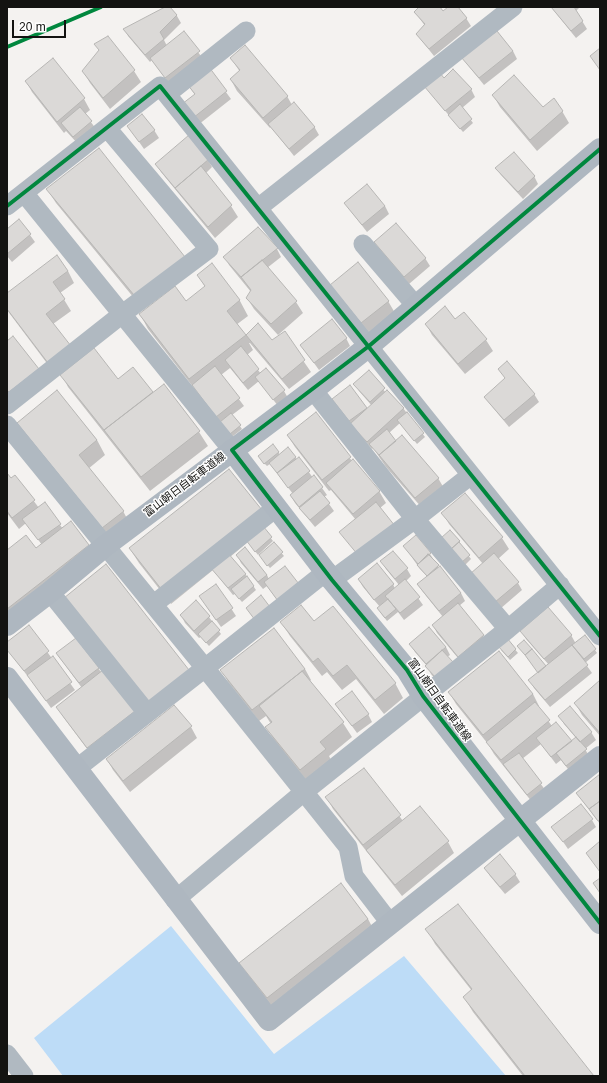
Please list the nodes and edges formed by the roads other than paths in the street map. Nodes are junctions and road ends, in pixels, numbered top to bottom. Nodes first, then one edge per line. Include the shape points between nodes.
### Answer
1 (513, 7) edge
2 (246, 31) dead end
3 (167, 94) junction
4 (107, 128) junction
5 (600, 149) edge
6 (24, 193) junction
7 (7, 206) edge
8 (258, 208) junction
9 (363, 244) dead end
10 (416, 306) junction
11 (121, 315) junction
12 (369, 346) junction
13 (313, 390) junction
14 (7, 405) edge
15 (7, 425) edge
16 (232, 450) junction
17 (471, 475) junction
18 (277, 507) junction
19 (415, 519) junction
20 (105, 546) junction
21 (330, 575) junction
22 (560, 585) junction
23 (50, 592) junction
24 (154, 604) junction
25 (7, 625) edge
26 (508, 629) junction
27 (600, 636) edge
28 (205, 668) junction
29 (7, 678) edge
30 (423, 696) junction
31 (147, 713) junction
32 (600, 757) edge
33 (76, 769) junction
34 (304, 791) junction
35 (519, 820) junction
36 (175, 900) junction
37 (390, 923) junction
38 (600, 923) edge
39 (7, 1054) edge
40 (24, 1076) edge

1 - 8 street
2 - 3 street
3 - 4 street via 160,86
3 - 8 street
4 - 6 street
4 - 11 street via 209,249
5 - 10 street
6 - 7 street
6 - 11 street
8 - 12 street
9 - 10 street
10 - 12 street
11 - 14 street
11 - 16 street
12 - 13 street
12 - 17 street
13 - 16 street
13 - 19 street
15 - 20 street
16 - 18 street, 富山朝日自転車道線
16 - 20 street, 富山朝日自転車道線
17 - 19 street
17 - 22 street
18 - 21 street, 富山朝日自転車道線
18 - 24 street
19 - 21 street
19 - 26 street
20 - 23 street, 富山朝日自転車道線
20 - 24 street
21 - 28 street
21 - 30 street, 富山朝日自転車道線 via 407,670
22 - 26 street
22 - 27 street
23 - 25 street, 富山朝日自転車道線
23 - 31 street
24 - 28 street
26 - 30 street
28 - 31 street
28 - 34 street
29 - 33 street
30 - 34 street
30 - 35 street, 富山朝日自転車道線
31 - 33 street
32 - 35 street
33 - 36 street
34 - 36 street
34 - 37 street via 348,847 354,876
35 - 37 street
35 - 38 street, 富山朝日自転車道線
36 - 37 street via 269,1020
39 - 40 street

